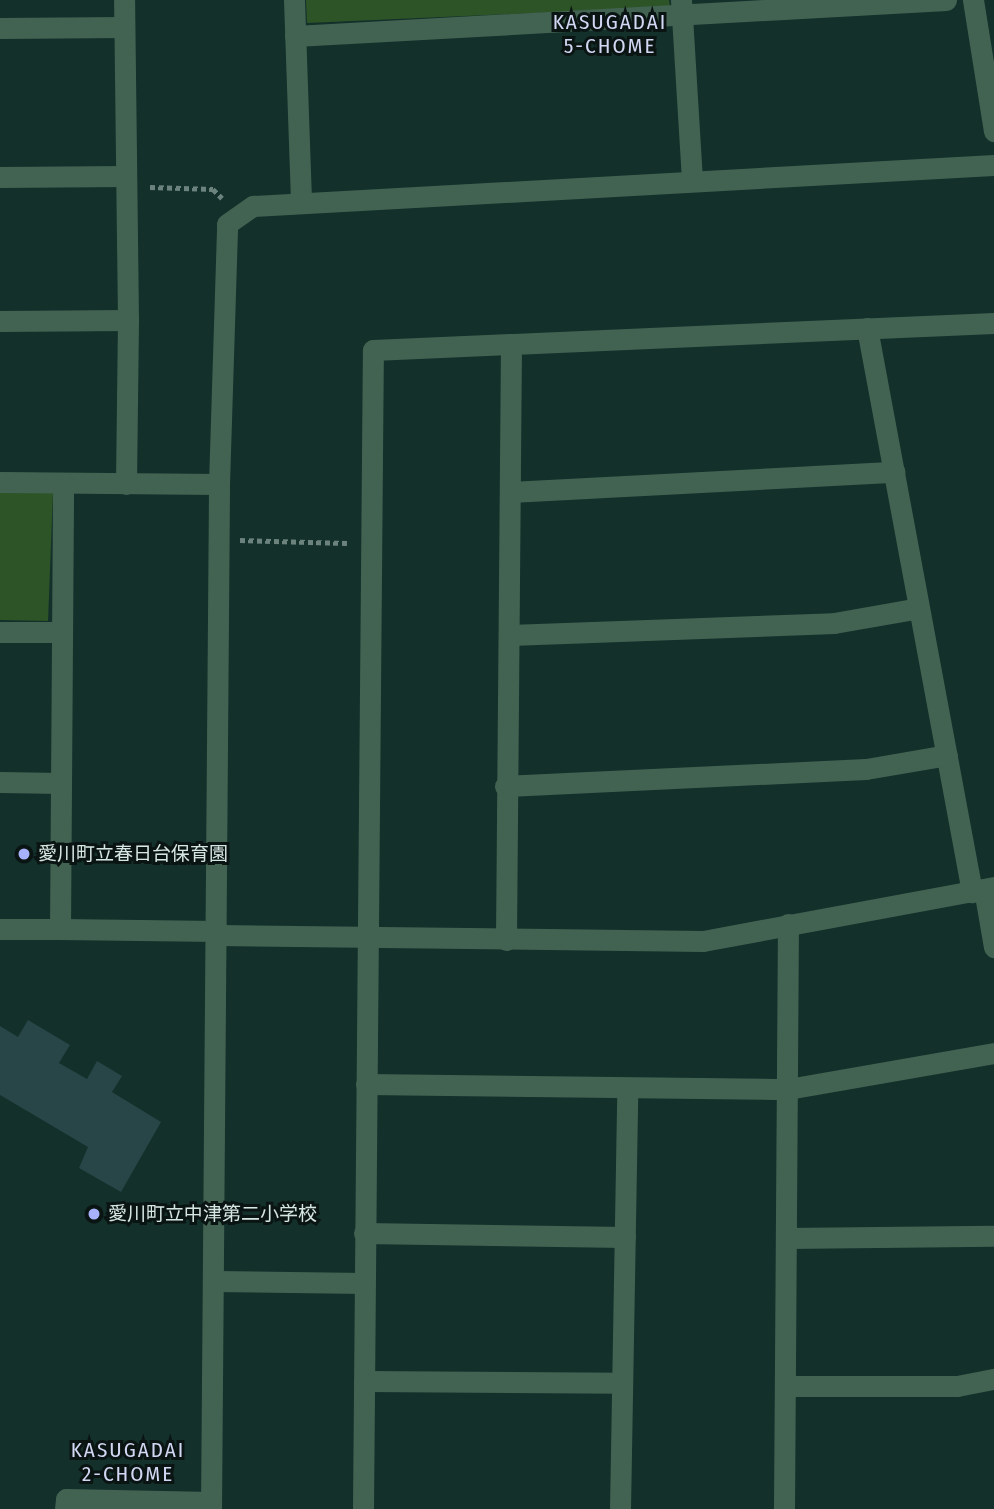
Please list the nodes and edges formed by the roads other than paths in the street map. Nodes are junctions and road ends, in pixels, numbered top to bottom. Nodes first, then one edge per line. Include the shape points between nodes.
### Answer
1 (124, 0) edge
2 (294, 0) edge
3 (946, 0) edge
4 (973, 0) edge
5 (681, 8) edge
6 (124, 27) junction
7 (0, 28) edge
8 (295, 36) junction
9 (994, 131) edge
10 (994, 166) edge
11 (0, 177) edge
12 (692, 180) junction
13 (125, 181) junction
14 (301, 202) junction
15 (128, 320) junction
16 (0, 321) edge
17 (994, 324) edge
18 (867, 328) junction
19 (512, 344) junction
20 (894, 472) junction
21 (0, 482) edge
22 (63, 484) junction
23 (126, 484) junction
24 (219, 484) junction
25 (510, 492) junction
26 (919, 608) junction
27 (0, 632) edge
28 (60, 632) junction
29 (510, 635) junction
30 (947, 755) junction
31 (0, 782) edge
32 (60, 782) junction
33 (505, 786) junction
34 (983, 889) edge
35 (788, 924) junction
36 (0, 929) edge
37 (60, 929) junction
38 (218, 933) junction
39 (366, 938) junction
40 (506, 940) junction
41 (994, 947) edge
42 (994, 1053) edge
43 (366, 1084) junction
44 (627, 1089) junction
45 (788, 1089) junction
46 (364, 1233) junction
47 (994, 1236) edge
48 (625, 1237) junction
49 (786, 1238) junction
50 (214, 1280) junction
51 (364, 1283) junction
52 (994, 1379) edge
53 (364, 1381) junction
54 (622, 1383) junction
55 (786, 1386) junction
56 (211, 1506) edge
57 (65, 1509) edge
58 (363, 1509) edge
59 (620, 1509) edge
60 (784, 1509) edge

1 - 6 street
2 - 8 street
3 - 5 street
4 - 9 street
5 - 8 street
5 - 12 street
6 - 7 street
6 - 13 street
8 - 14 street
10 - 12 street
11 - 13 street
12 - 14 street
13 - 15 street
14 - 24 street via 239,212 223,236
15 - 16 street
15 - 23 street
17 - 18 street
18 - 19 street
18 - 20 street
19 - 25 street
19 - 39 street via 373,350
20 - 25 street
20 - 26 street
21 - 22 street
22 - 23 street
22 - 28 street
23 - 24 street
24 - 38 street
25 - 29 street
26 - 29 street via 834,623
26 - 30 street
27 - 28 street
28 - 32 street
29 - 33 street
30 - 33 street via 866,769
30 - 34 street
31 - 32 street
32 - 37 street
33 - 40 street
34 - 35 street
34 - 41 street
35 - 40 street via 703,941
35 - 45 street
36 - 37 street
37 - 38 street
38 - 39 street
38 - 50 street
39 - 40 street
39 - 43 street
42 - 45 street
43 - 44 street
43 - 46 street
44 - 45 street
44 - 48 street
45 - 49 street
46 - 48 street
46 - 51 street
47 - 49 street
48 - 54 street
49 - 55 street
50 - 51 street
50 - 56 street
51 - 53 street
52 - 55 street via 957,1386
53 - 54 street
53 - 58 street
54 - 59 street
55 - 60 street
56 - 57 street via 65,1499

